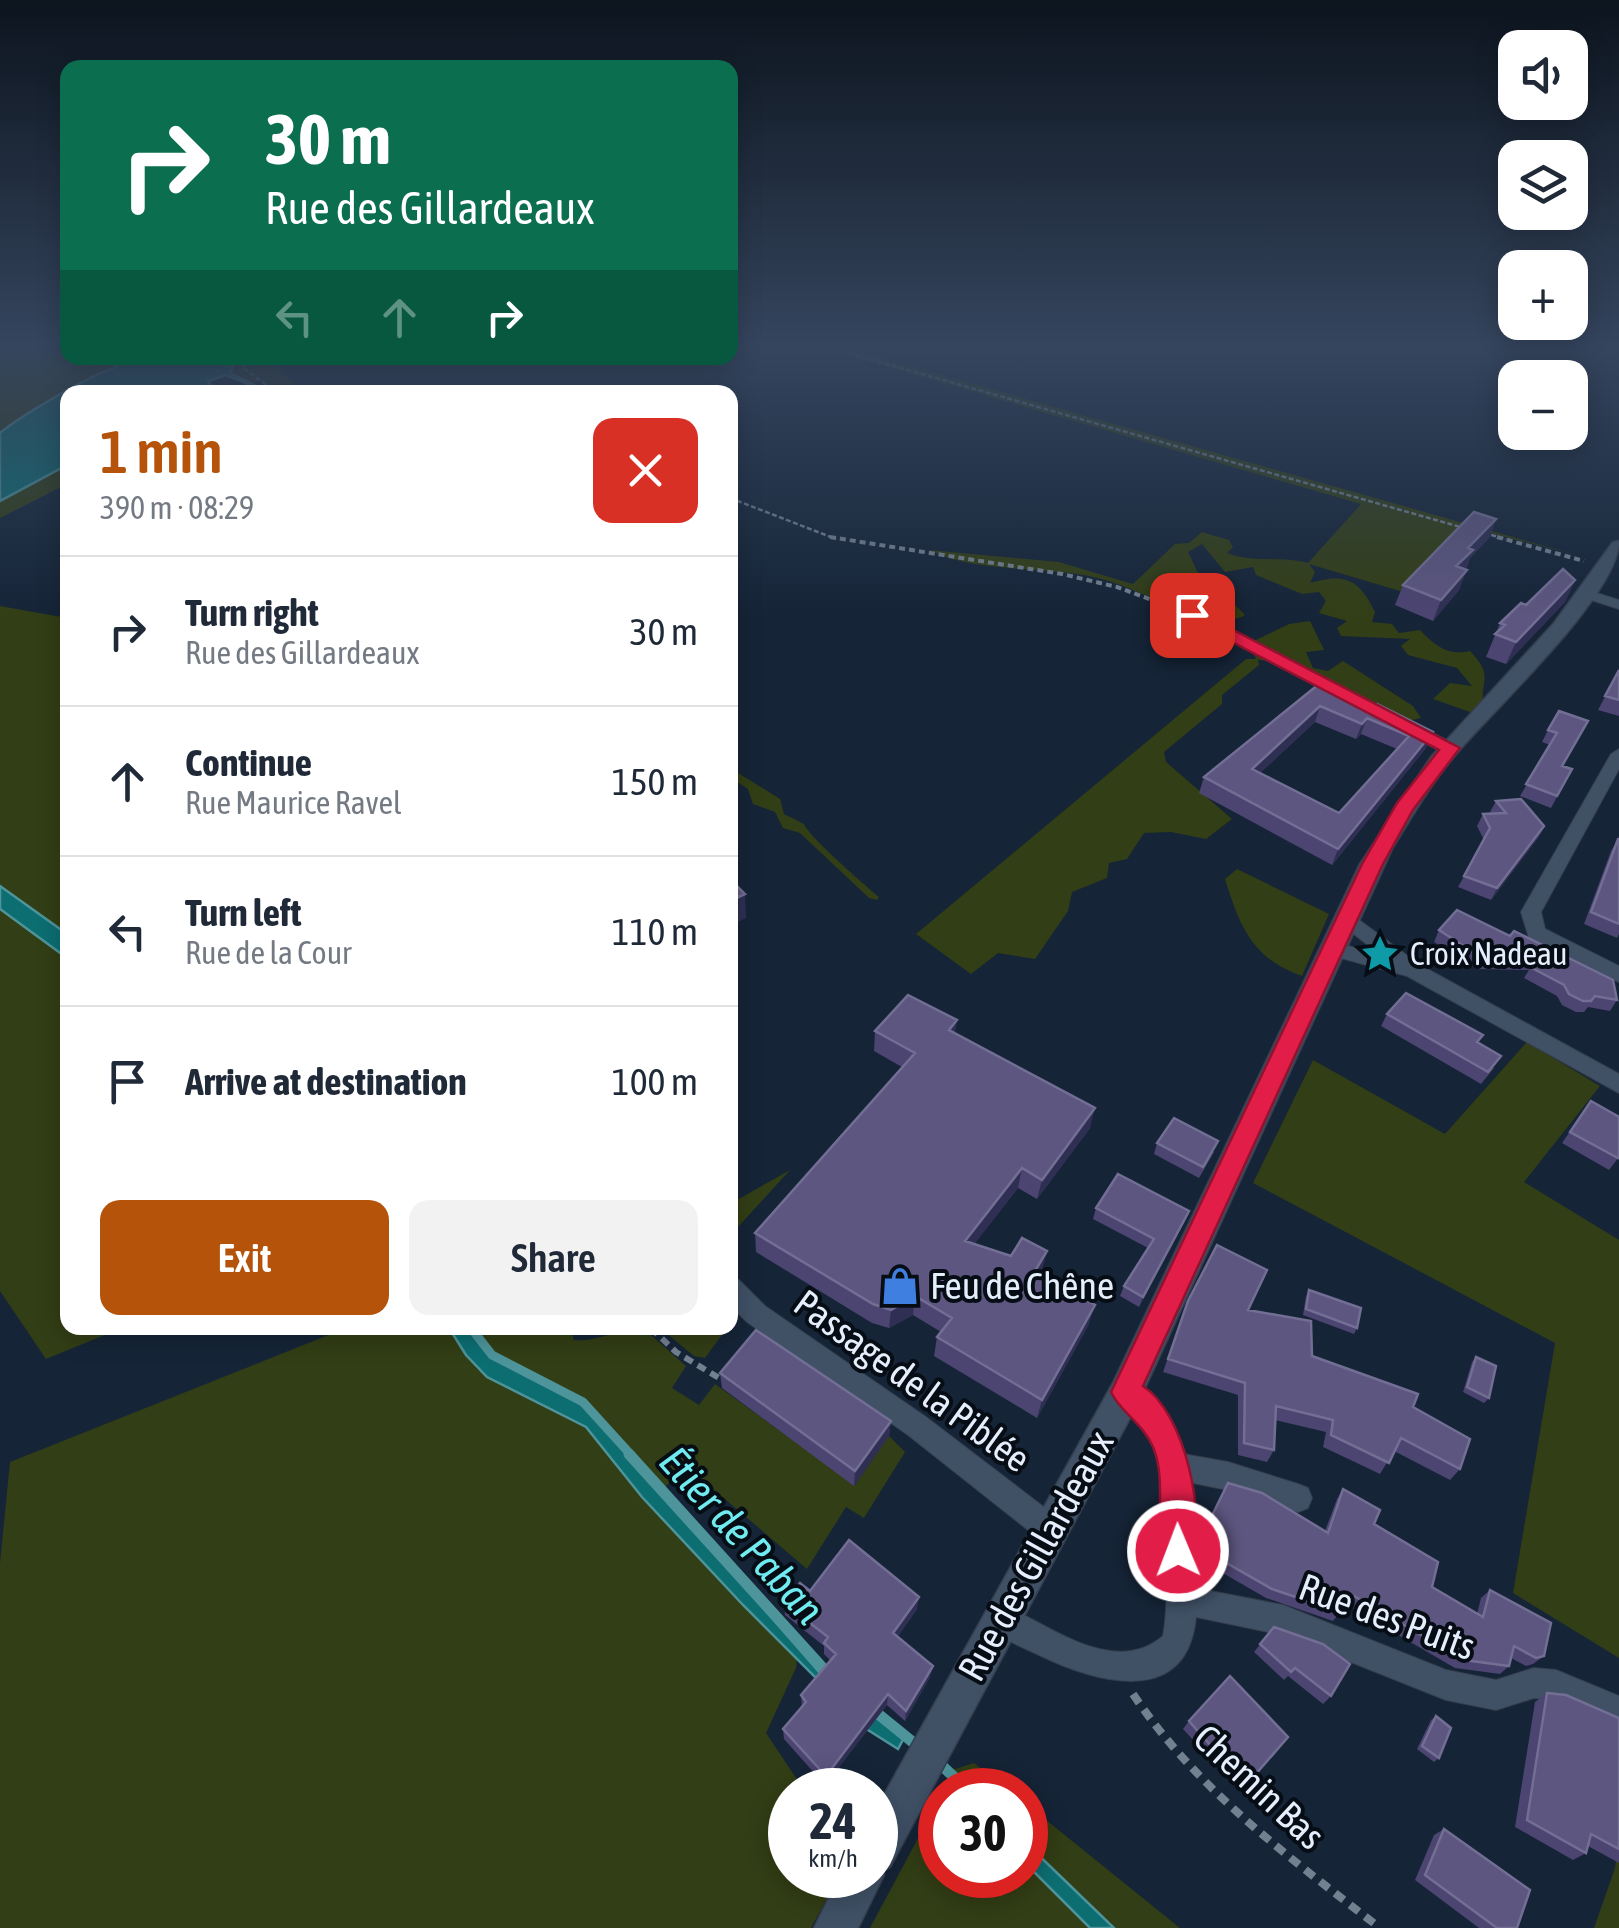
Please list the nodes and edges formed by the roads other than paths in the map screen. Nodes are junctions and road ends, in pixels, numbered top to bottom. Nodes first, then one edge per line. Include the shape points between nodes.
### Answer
1 (1619, 546) edge
2 (1590, 595) junction
3 (1619, 605) edge
4 (1192, 615) road end
5 (1450, 748) junction
6 (1619, 754) edge
7 (1348, 918) junction
8 (1334, 949) junction
9 (1413, 970) junction
10 (1619, 975) edge
11 (1619, 1084) edge
12 (738, 1296) edge
13 (1126, 1392) junction
14 (1174, 1466) junction
15 (1298, 1498) dead end
16 (1052, 1531) junction
17 (1182, 1600) junction
18 (1003, 1620) junction
19 (1619, 1712) edge
20 (898, 1807) edge
21 (851, 1898) edge
22 (835, 1928) edge

1 - 2 street, Rue des Gillardeaux
2 - 3 street
2 - 5 street, Rue des Gillardeaux
4 - 5 street
5 - 7 street, Rue des Gillardeaux via 1404,808
6 - 10 street via 1531,912 1536,933
7 - 8 street, Rue des Gillardeaux
7 - 9 street
8 - 9 street
8 - 13 street, Rue des Gillardeaux
9 - 11 street
12 - 16 street, Passage de la Piblée
13 - 14 street via 1142,1402 1168,1442
13 - 16 street, Rue des Gillardeaux
14 - 15 street
14 - 17 street
16 - 18 street, Rue des Gillardeaux
17 - 18 street via 1176,1646 1151,1667 1121,1668
17 - 19 street, Rue des Puits via 1283,1620 1446,1686 1496,1695 1534,1683 1556,1685
18 - 20 street, Rue des Gillardeaux
21 - 22 street

